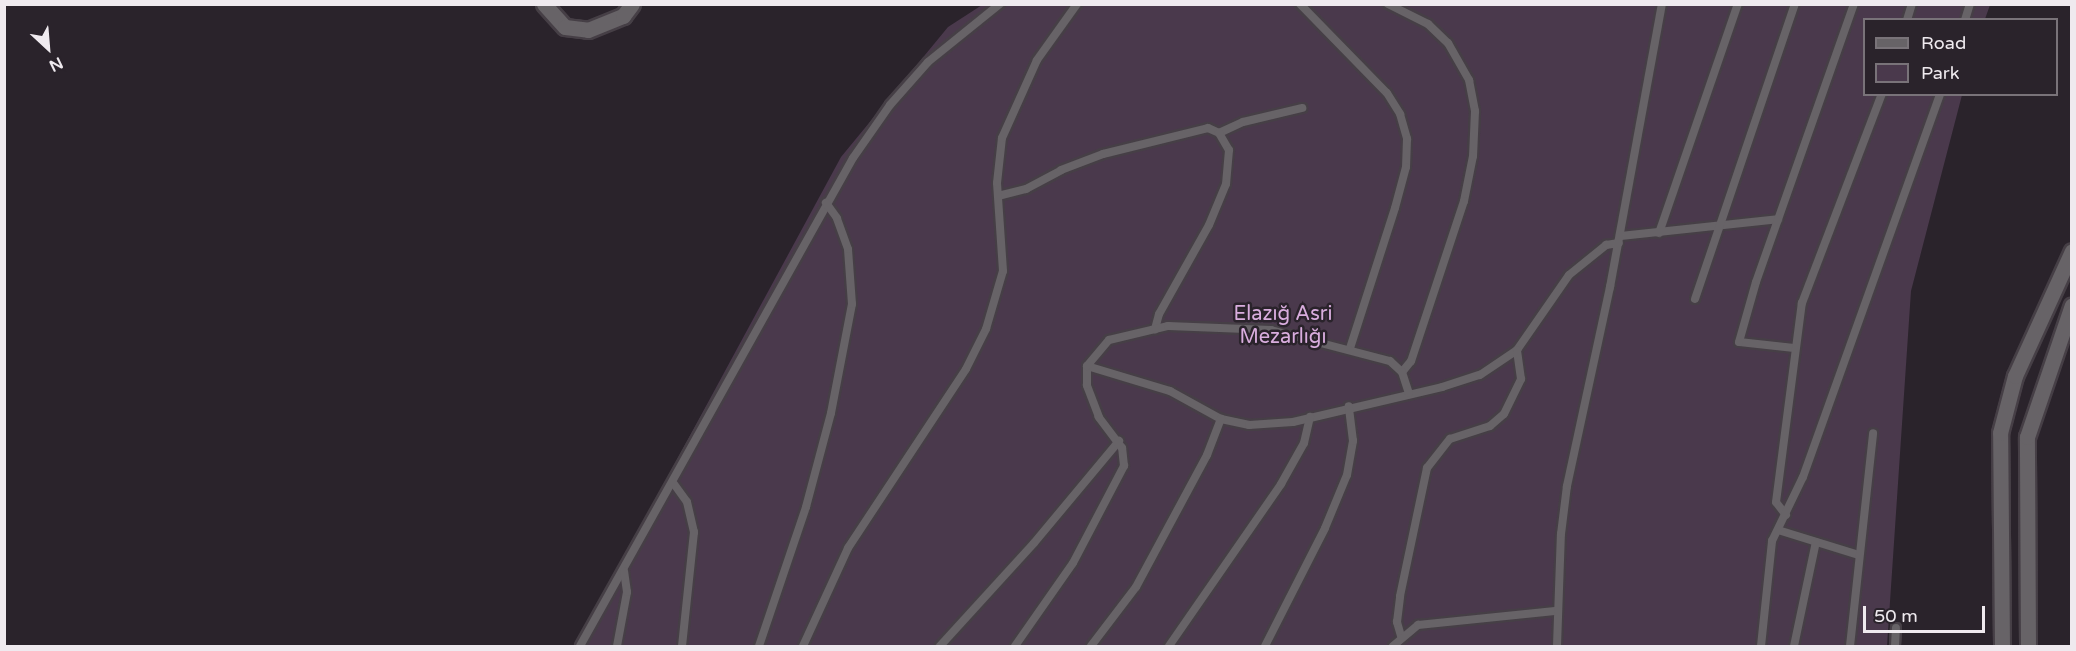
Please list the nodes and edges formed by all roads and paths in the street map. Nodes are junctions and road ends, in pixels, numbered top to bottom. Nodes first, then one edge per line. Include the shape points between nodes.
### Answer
1 (544, 4) edge
2 (632, 4) edge
3 (1000, 4) edge
4 (1077, 4) edge
5 (1300, 4) edge
6 (1388, 4) edge
7 (1662, 4) edge
8 (1738, 4) edge
9 (1795, 4) edge
10 (1854, 4) edge
11 (1880, 96) edge
12 (1939, 96) edge
13 (1302, 108) dead end
14 (1220, 133) junction
15 (998, 196) junction
16 (826, 204) junction
17 (1778, 219) junction
18 (1718, 224) junction
19 (1659, 233) junction
20 (1619, 239) junction
21 (2072, 251) edge
22 (1695, 298) dead end
23 (2072, 305) edge
24 (1155, 329) junction
25 (1350, 348) junction
26 (1794, 348) junction
27 (1517, 350) junction
28 (1087, 366) junction
29 (1402, 372) junction
30 (1409, 393) junction
31 (1348, 406) junction
32 (1310, 417) junction
33 (1221, 419) junction
34 (1873, 433) dead end
35 (1119, 441) junction
36 (674, 484) junction
37 (1786, 515) junction
38 (1778, 530) junction
39 (1816, 542) junction
40 (1859, 555) junction
41 (624, 571) junction
42 (1557, 611) junction
43 (1896, 628) dead end
44 (1401, 636) junction
45 (580, 646) edge
46 (617, 646) edge
47 (682, 646) edge
48 (759, 646) edge
49 (803, 646) edge
50 (940, 646) edge
51 (1015, 646) edge
52 (1091, 646) edge
53 (1169, 646) edge
54 (1265, 646) edge
55 (1393, 646) edge
56 (1557, 646) edge
57 (1761, 646) edge
58 (1794, 646) edge
59 (1850, 646) edge
60 (1895, 646) edge
61 (2002, 646) edge
62 (2028, 646) edge

1 - 2 street via 565,27 588,30 623,16
3 - 16 lane via 952,40 909,83 873,127
4 - 15 lane via 1037,60 1002,138
5 - 25 lane via 1386,93 1400,114 1407,139 1406,167 1395,208
6 - 29 lane via 1428,24 1448,43 1469,80 1475,111 1473,156 1464,201 1411,361
7 - 20 lane
8 - 19 lane
9 - 18 lane
10 - 17 lane
11 - 26 lane via 1807,285
12 - 37 lane
13 - 14 lane via 1243,122
14 - 15 lane via 1208,128 1103,154 1026,189
14 - 24 lane via 1229,150 1226,184 1209,225 1159,314
15 - 49 lane via 1003,271 986,329 966,369 848,548
16 - 36 lane
16 - 48 lane via 837,218 848,249 852,304 831,413 806,507
17 - 18 lane
17 - 26 lane via 1738,342
18 - 19 lane
18 - 22 lane
19 - 20 lane
20 - 27 lane via 1569,275
20 - 42 lane via 1567,486
21 - 61 street via 2019,367 2000,433
23 - 62 street via 2027,437
24 - 25 lane via 1225,325 1271,330
24 - 28 lane via 1109,340
25 - 29 lane via 1390,362
26 - 37 lane via 1776,502
27 - 30 lane via 1480,375
27 - 44 lane via 1521,379 1504,414 1490,426 1450,440 1427,468 1400,596 1397,622
28 - 33 lane via 1176,393
28 - 35 lane via 1093,406
29 - 30 lane
30 - 31 lane
31 - 32 lane
31 - 54 lane via 1353,441 1347,475
32 - 33 lane via 1258,425
32 - 53 lane via 1304,443 1281,484
33 - 52 lane via 1207,455 1136,587
34 - 40 lane
35 - 50 lane via 1034,543
35 - 51 lane via 1124,465 1112,492 1073,563
36 - 41 lane
36 - 47 lane via 687,502 694,532
37 - 38 lane
38 - 39 lane
38 - 57 lane via 1772,540
39 - 40 lane
39 - 58 lane
40 - 59 lane
41 - 45 lane
41 - 46 lane via 627,592
42 - 44 lane via 1464,618 1418,626
42 - 56 lane
43 - 60 lane
44 - 55 lane

